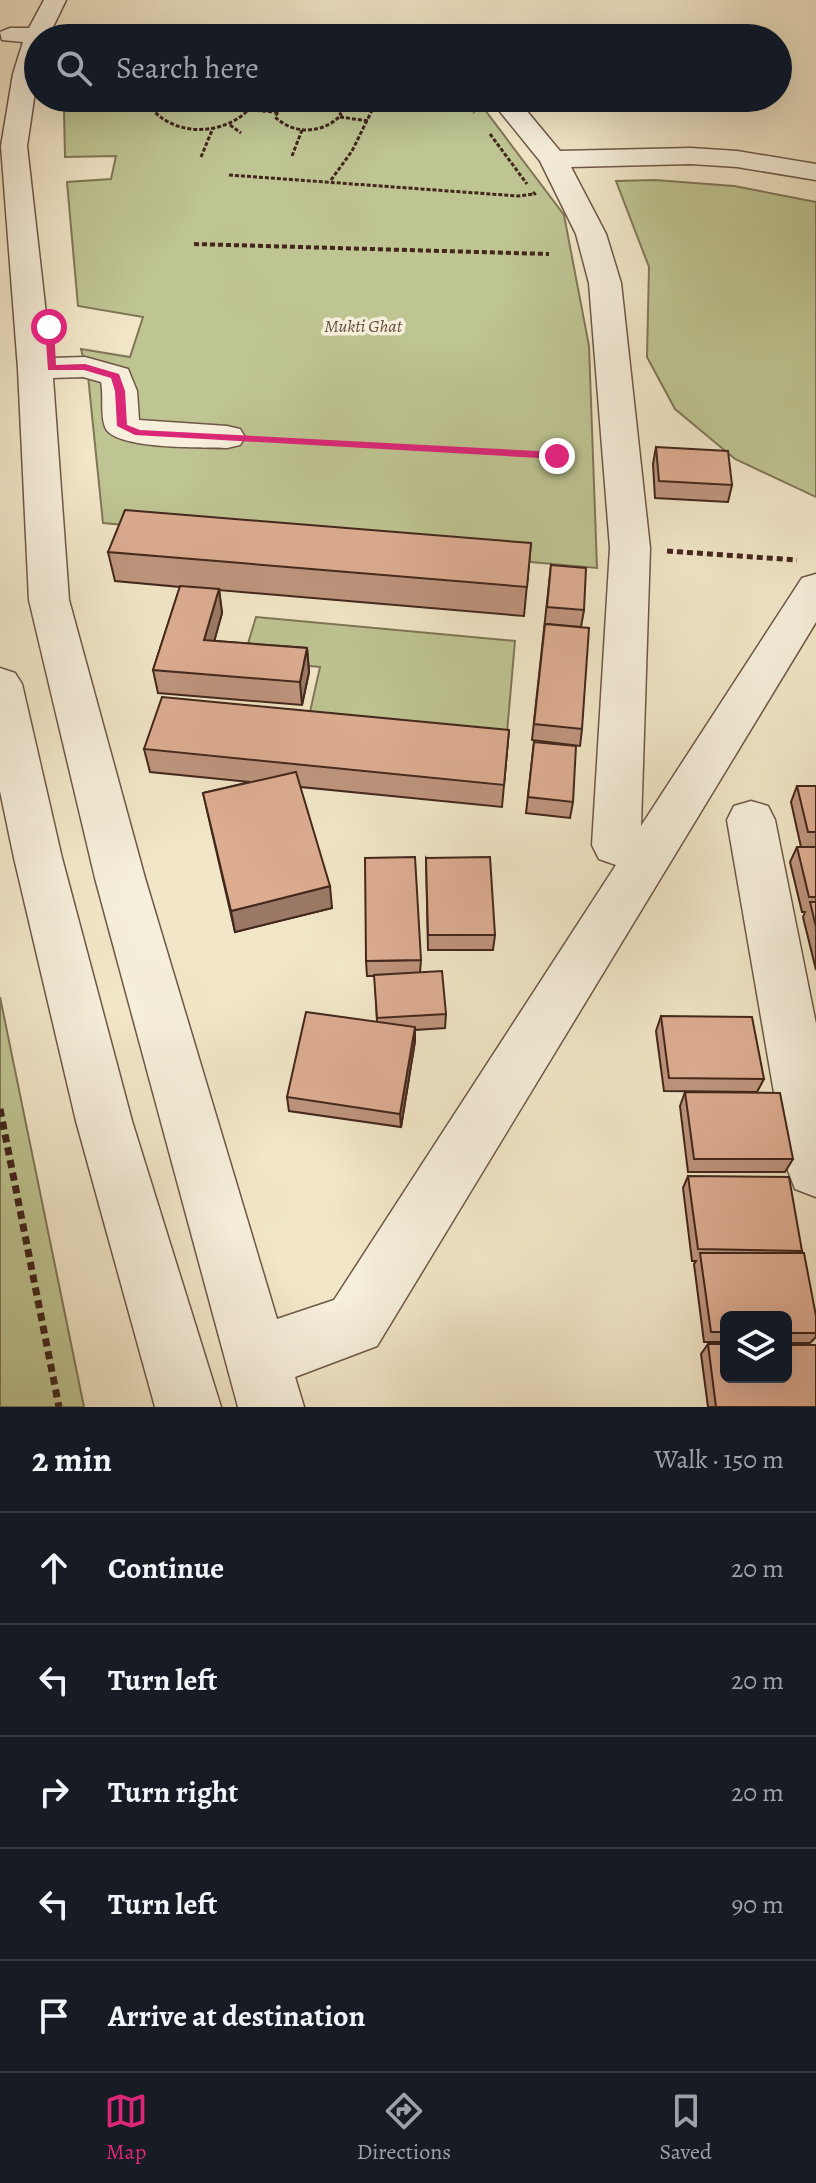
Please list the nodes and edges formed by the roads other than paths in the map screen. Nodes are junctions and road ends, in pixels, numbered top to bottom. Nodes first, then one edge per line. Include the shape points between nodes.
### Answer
1 (29, 21) edge
2 (51, 24) edge
3 (24, 27) edge
4 (0, 58) edge
5 (24, 81) edge
6 (514, 112) edge
7 (553, 159) junction
8 (816, 172) edge
9 (35, 369) junction
10 (227, 437) road end
11 (808, 574) edge
12 (0, 684) edge
13 (751, 820) dead end
14 (616, 845) dead end
15 (816, 1168) edge
16 (257, 1358) junction
17 (188, 1407) edge
18 (271, 1407) edge

1 - 2 street
3 - 4 street
5 - 9 street via 14,146
6 - 7 street
7 - 8 street via 691,156
7 - 14 street via 591,234 605,283 630,548
9 - 10 street via 85,367 116,376 122,426 139,433
9 - 16 street via 49,600 120,878
11 - 16 street via 355,1324
12 - 17 street via 104,1121
13 - 15 street
16 - 18 street

